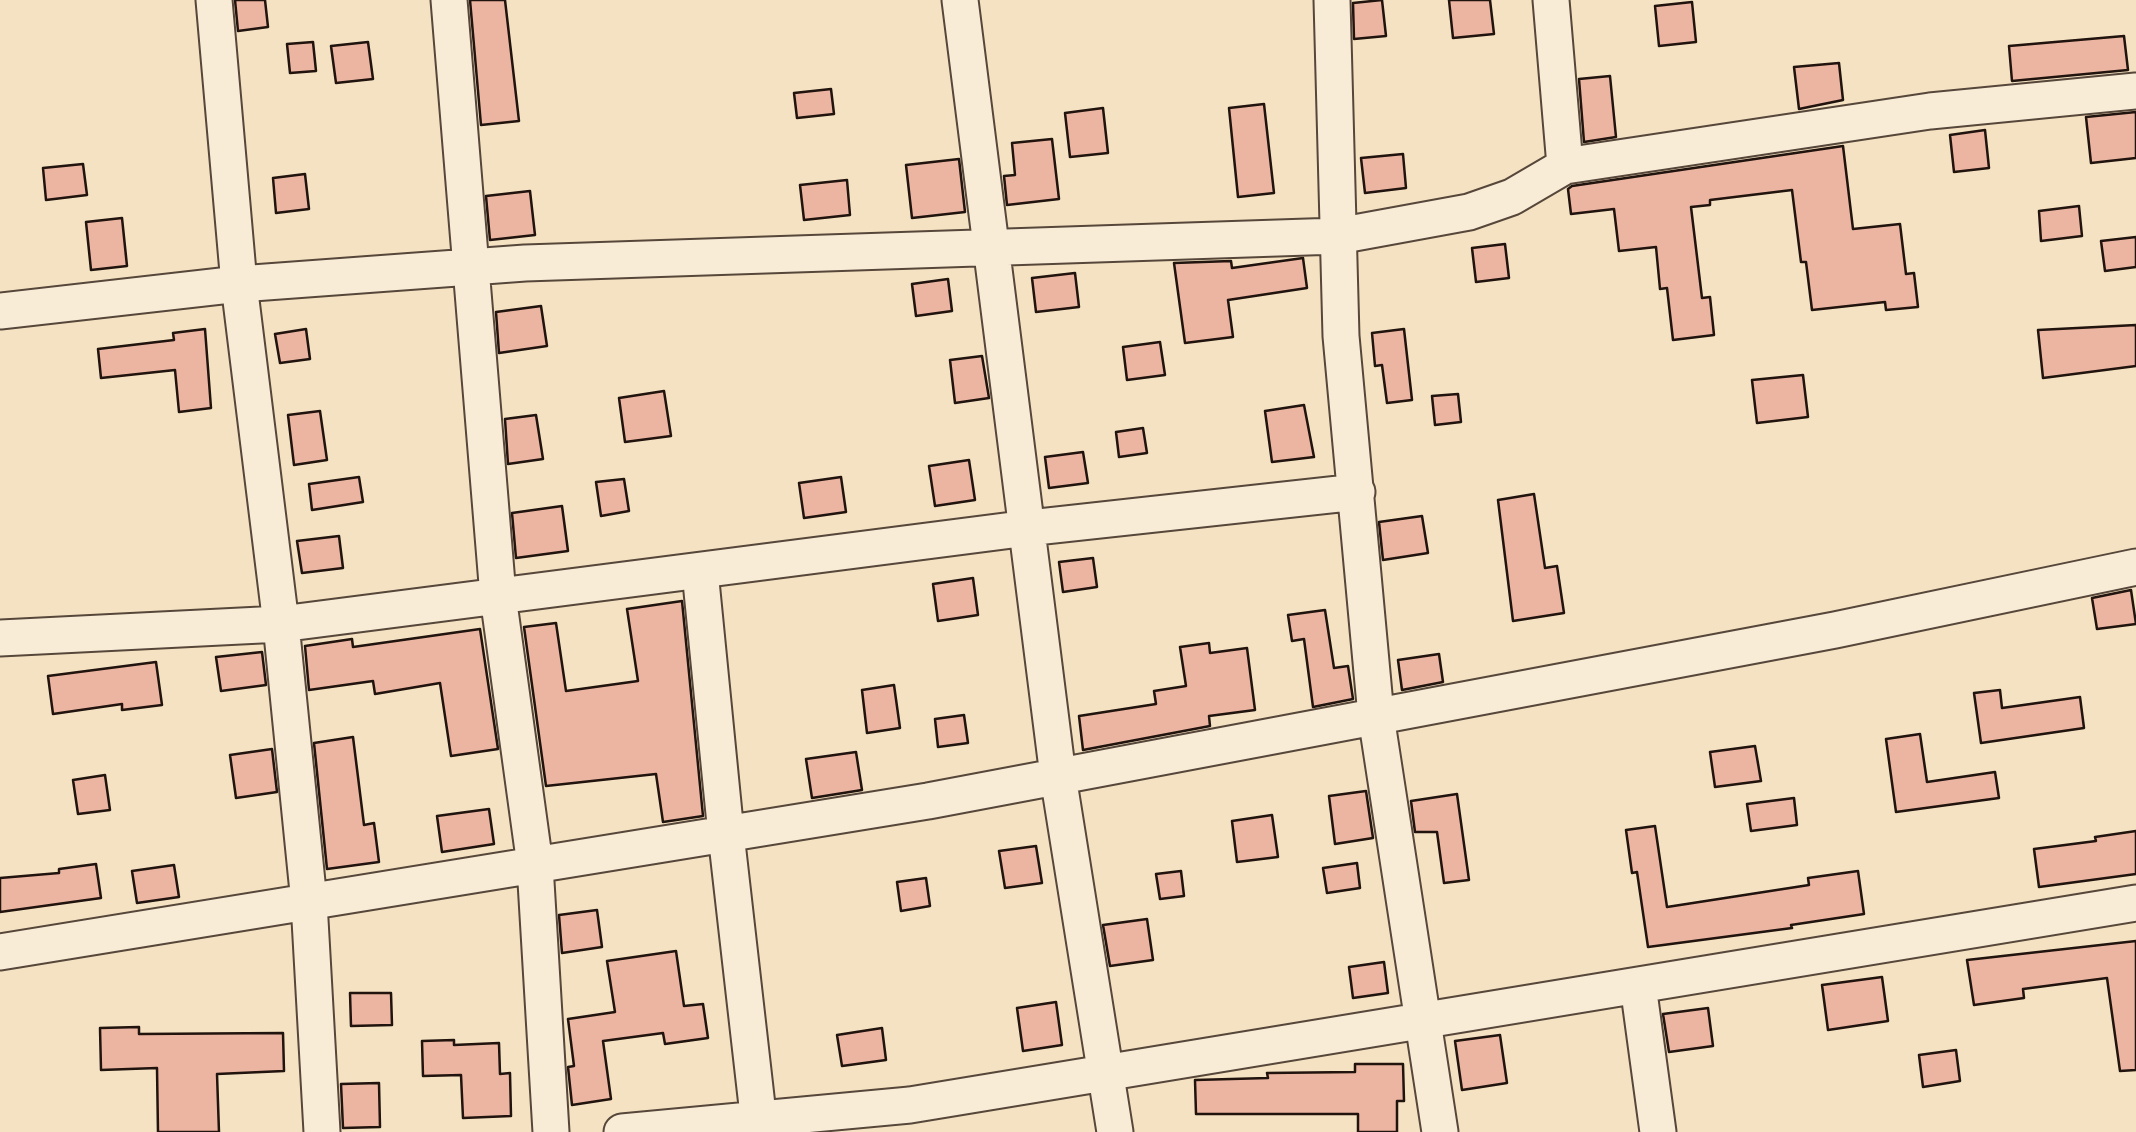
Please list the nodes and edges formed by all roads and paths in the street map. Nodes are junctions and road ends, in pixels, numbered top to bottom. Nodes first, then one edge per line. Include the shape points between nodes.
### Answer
1 (214, 0) edge
2 (449, 0) edge
3 (960, 0) edge
4 (1332, 0) edge
5 (1552, 0) edge
6 (2136, 90) edge
7 (1565, 166) junction
8 (1338, 236) junction
9 (991, 247) junction
10 (472, 266) junction
11 (239, 284) junction
12 (0, 311) edge
13 (1356, 492) junction
14 (1028, 528) junction
15 (2136, 566) edge
16 (700, 570) junction
17 (498, 596) junction
18 (282, 624) junction
19 (0, 638) edge
20 (1376, 716) junction
21 (1058, 776) junction
22 (726, 834) junction
23 (536, 866) junction
24 (309, 902) junction
25 (2136, 903) edge
26 (0, 952) edge
27 (1638, 985) junction
28 (1423, 1021) junction
29 (1106, 1074) junction
30 (759, 1126) edge
31 (322, 1132) edge
32 (552, 1132) edge
33 (622, 1132) edge
34 (1115, 1132) edge
35 (1440, 1132) edge
36 (1658, 1132) edge

1 - 11 street
2 - 10 street
3 - 9 street
4 - 8 street
5 - 7 street
6 - 7 street via 1930,111
7 - 8 street via 1470,212
8 - 9 street
8 - 13 street
9 - 10 street
9 - 14 street
10 - 11 street
10 - 17 street
11 - 12 street
11 - 18 street
13 - 14 street
13 - 20 street
14 - 16 street
14 - 21 street
15 - 20 street
16 - 17 street
16 - 22 street
17 - 18 street
17 - 23 street
18 - 19 street
18 - 24 street
20 - 21 street
20 - 28 street
21 - 22 street
21 - 29 street
22 - 23 street
22 - 30 street
23 - 24 street
23 - 32 street
24 - 26 street
24 - 31 street
25 - 27 street
27 - 28 street
27 - 36 street
28 - 29 street
28 - 35 street
29 - 30 street
29 - 34 street
30 - 33 street

